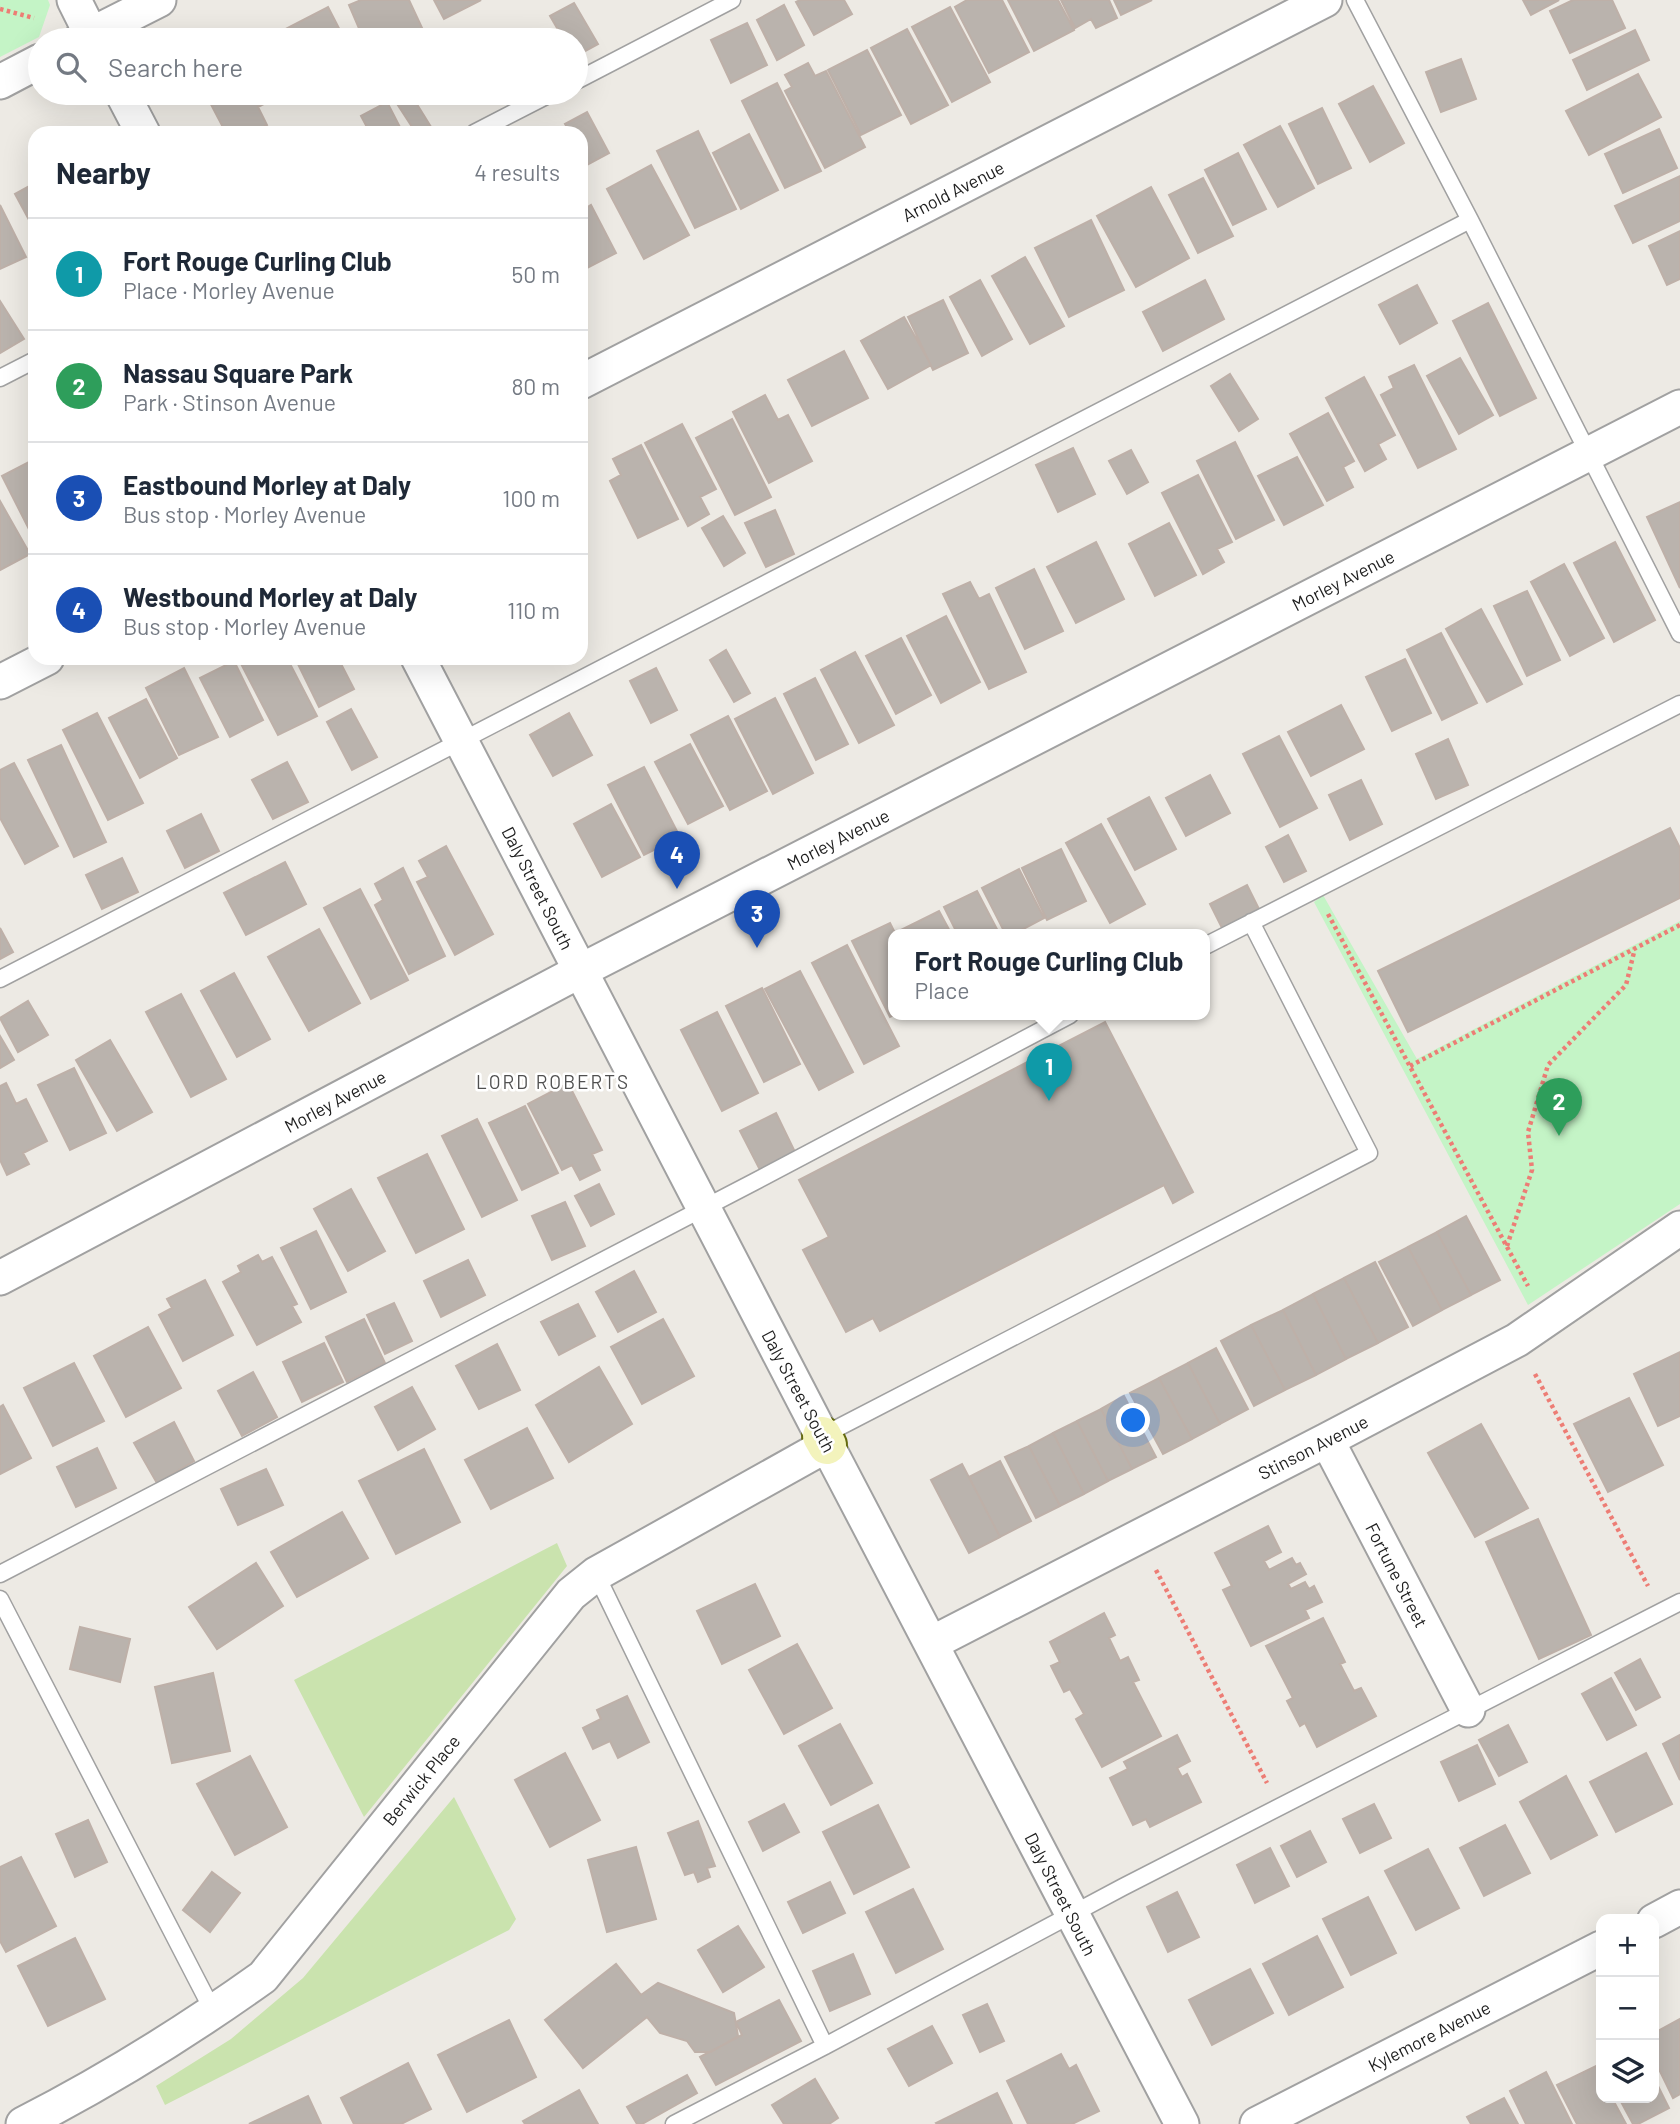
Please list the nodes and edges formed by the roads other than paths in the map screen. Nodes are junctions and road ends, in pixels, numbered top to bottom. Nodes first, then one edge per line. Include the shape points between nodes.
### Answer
1 (74, 0) edge
2 (159, 0) edge
3 (732, 0) edge
4 (1325, 0) edge
5 (1354, 0) edge
6 (84, 28) edge
7 (107, 28) edge
8 (28, 67) edge
9 (588, 75) edge
10 (0, 82) edge
11 (128, 105) edge
12 (529, 105) edge
13 (138, 126) edge
14 (488, 126) edge
15 (1470, 220) junction
16 (28, 364) edge
17 (0, 378) edge
18 (588, 378) edge
19 (1680, 407) edge
20 (1589, 454) junction
21 (1680, 634) edge
22 (33, 665) edge
23 (422, 665) edge
24 (0, 682) edge
25 (1680, 704) edge
26 (463, 741) junction
27 (1251, 922) junction
28 (1210, 943) edge
29 (580, 971) junction
30 (0, 979) edge
31 (1061, 1020) edge
32 (704, 1209) junction
33 (1680, 1228) edge
34 (0, 1278) edge
35 (825, 1440) junction
36 (1327, 1440) junction
37 (0, 1574) edge
38 (596, 1574) junction
39 (0, 1599) edge
40 (1680, 1602) edge
41 (932, 1643) junction
42 (1468, 1710) junction
43 (1680, 1907) edge
44 (1071, 1914) junction
45 (1659, 1918) edge
46 (1596, 1951) edge
47 (214, 2012) junction
48 (825, 2046) junction
49 (23, 2124) edge
50 (674, 2124) edge
51 (1182, 2124) edge
52 (1257, 2124) edge

1 - 6 street
2 - 7 street
3 - 9 lane
4 - 18 street, Arnold Avenue
5 - 15 lane
8 - 10 street
11 - 13 street
12 - 14 lane
15 - 20 lane
15 - 26 lane
16 - 17 lane
19 - 20 street, Morley Avenue
20 - 21 lane
20 - 29 street, Morley Avenue
22 - 24 street
23 - 26 street, Daly Street South
25 - 27 lane
26 - 29 street, Daly Street South
26 - 30 lane
27 - 28 lane
27 - 35 lane via 1368,1153
29 - 32 street, Daly Street South
29 - 34 street, Morley Avenue
31 - 32 lane
32 - 35 street, Daly Street South
32 - 37 lane
33 - 36 street, Stinson Avenue via 1517,1340
35 - 38 street, Berwick Place
35 - 41 street, Daly Street South
36 - 41 street, Stinson Avenue
36 - 42 street, Fortune Street
38 - 47 street, Berwick Place via 571,1594 263,1977
38 - 48 lane
39 - 47 lane
40 - 42 lane
41 - 44 street, Daly Street South
42 - 44 lane
43 - 45 street
44 - 48 lane
44 - 51 street, Daly Street South
46 - 52 street, Kylemore Avenue
47 - 49 street, Berwick Place via 113,2076
48 - 50 lane

